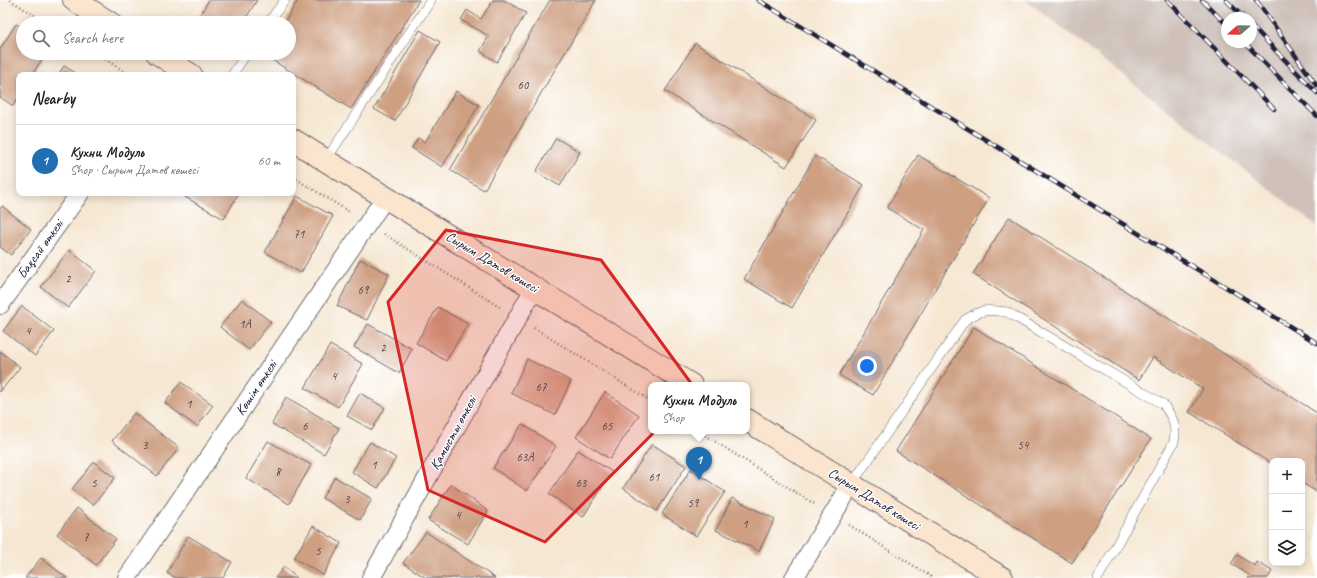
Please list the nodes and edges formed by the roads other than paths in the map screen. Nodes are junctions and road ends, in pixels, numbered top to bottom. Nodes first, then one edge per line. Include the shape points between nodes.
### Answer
1 (74, 0) edge
2 (285, 0) edge
3 (431, 0) edge
4 (99, 16) edge
5 (273, 16) edge
6 (242, 60) edge
7 (165, 64) edge
8 (184, 72) edge
9 (234, 72) edge
10 (296, 142) edge
11 (326, 160) junction
12 (78, 196) edge
13 (385, 198) junction
14 (535, 287) junction
15 (0, 305) edge
16 (686, 382) edge
17 (750, 422) edge
18 (851, 485) junction
19 (127, 578) edge
20 (371, 578) edge
21 (794, 578) edge
22 (1002, 578) edge
23 (1098, 578) edge

1 - 4 main road
2 - 5 lane
3 - 11 lane
6 - 9 lane
7 - 8 main road
10 - 11 main road, Сырым Датов көшесі
11 - 13 main road, Сырым Датов көшесі
12 - 15 street, Бақсай өткелі
13 - 14 main road, Сырым Датов көшесі
13 - 19 street, Көшім өткелі
14 - 16 main road, Сырым Датов көшесі
14 - 20 street, Қамысты өткелі
17 - 18 main road, Сырым Датов көшесі
18 - 21 street
18 - 22 main road, Сырым Датов көшесі
18 - 23 lane via 966,320 979,311 1007,312 1163,404 1174,420 1174,442

